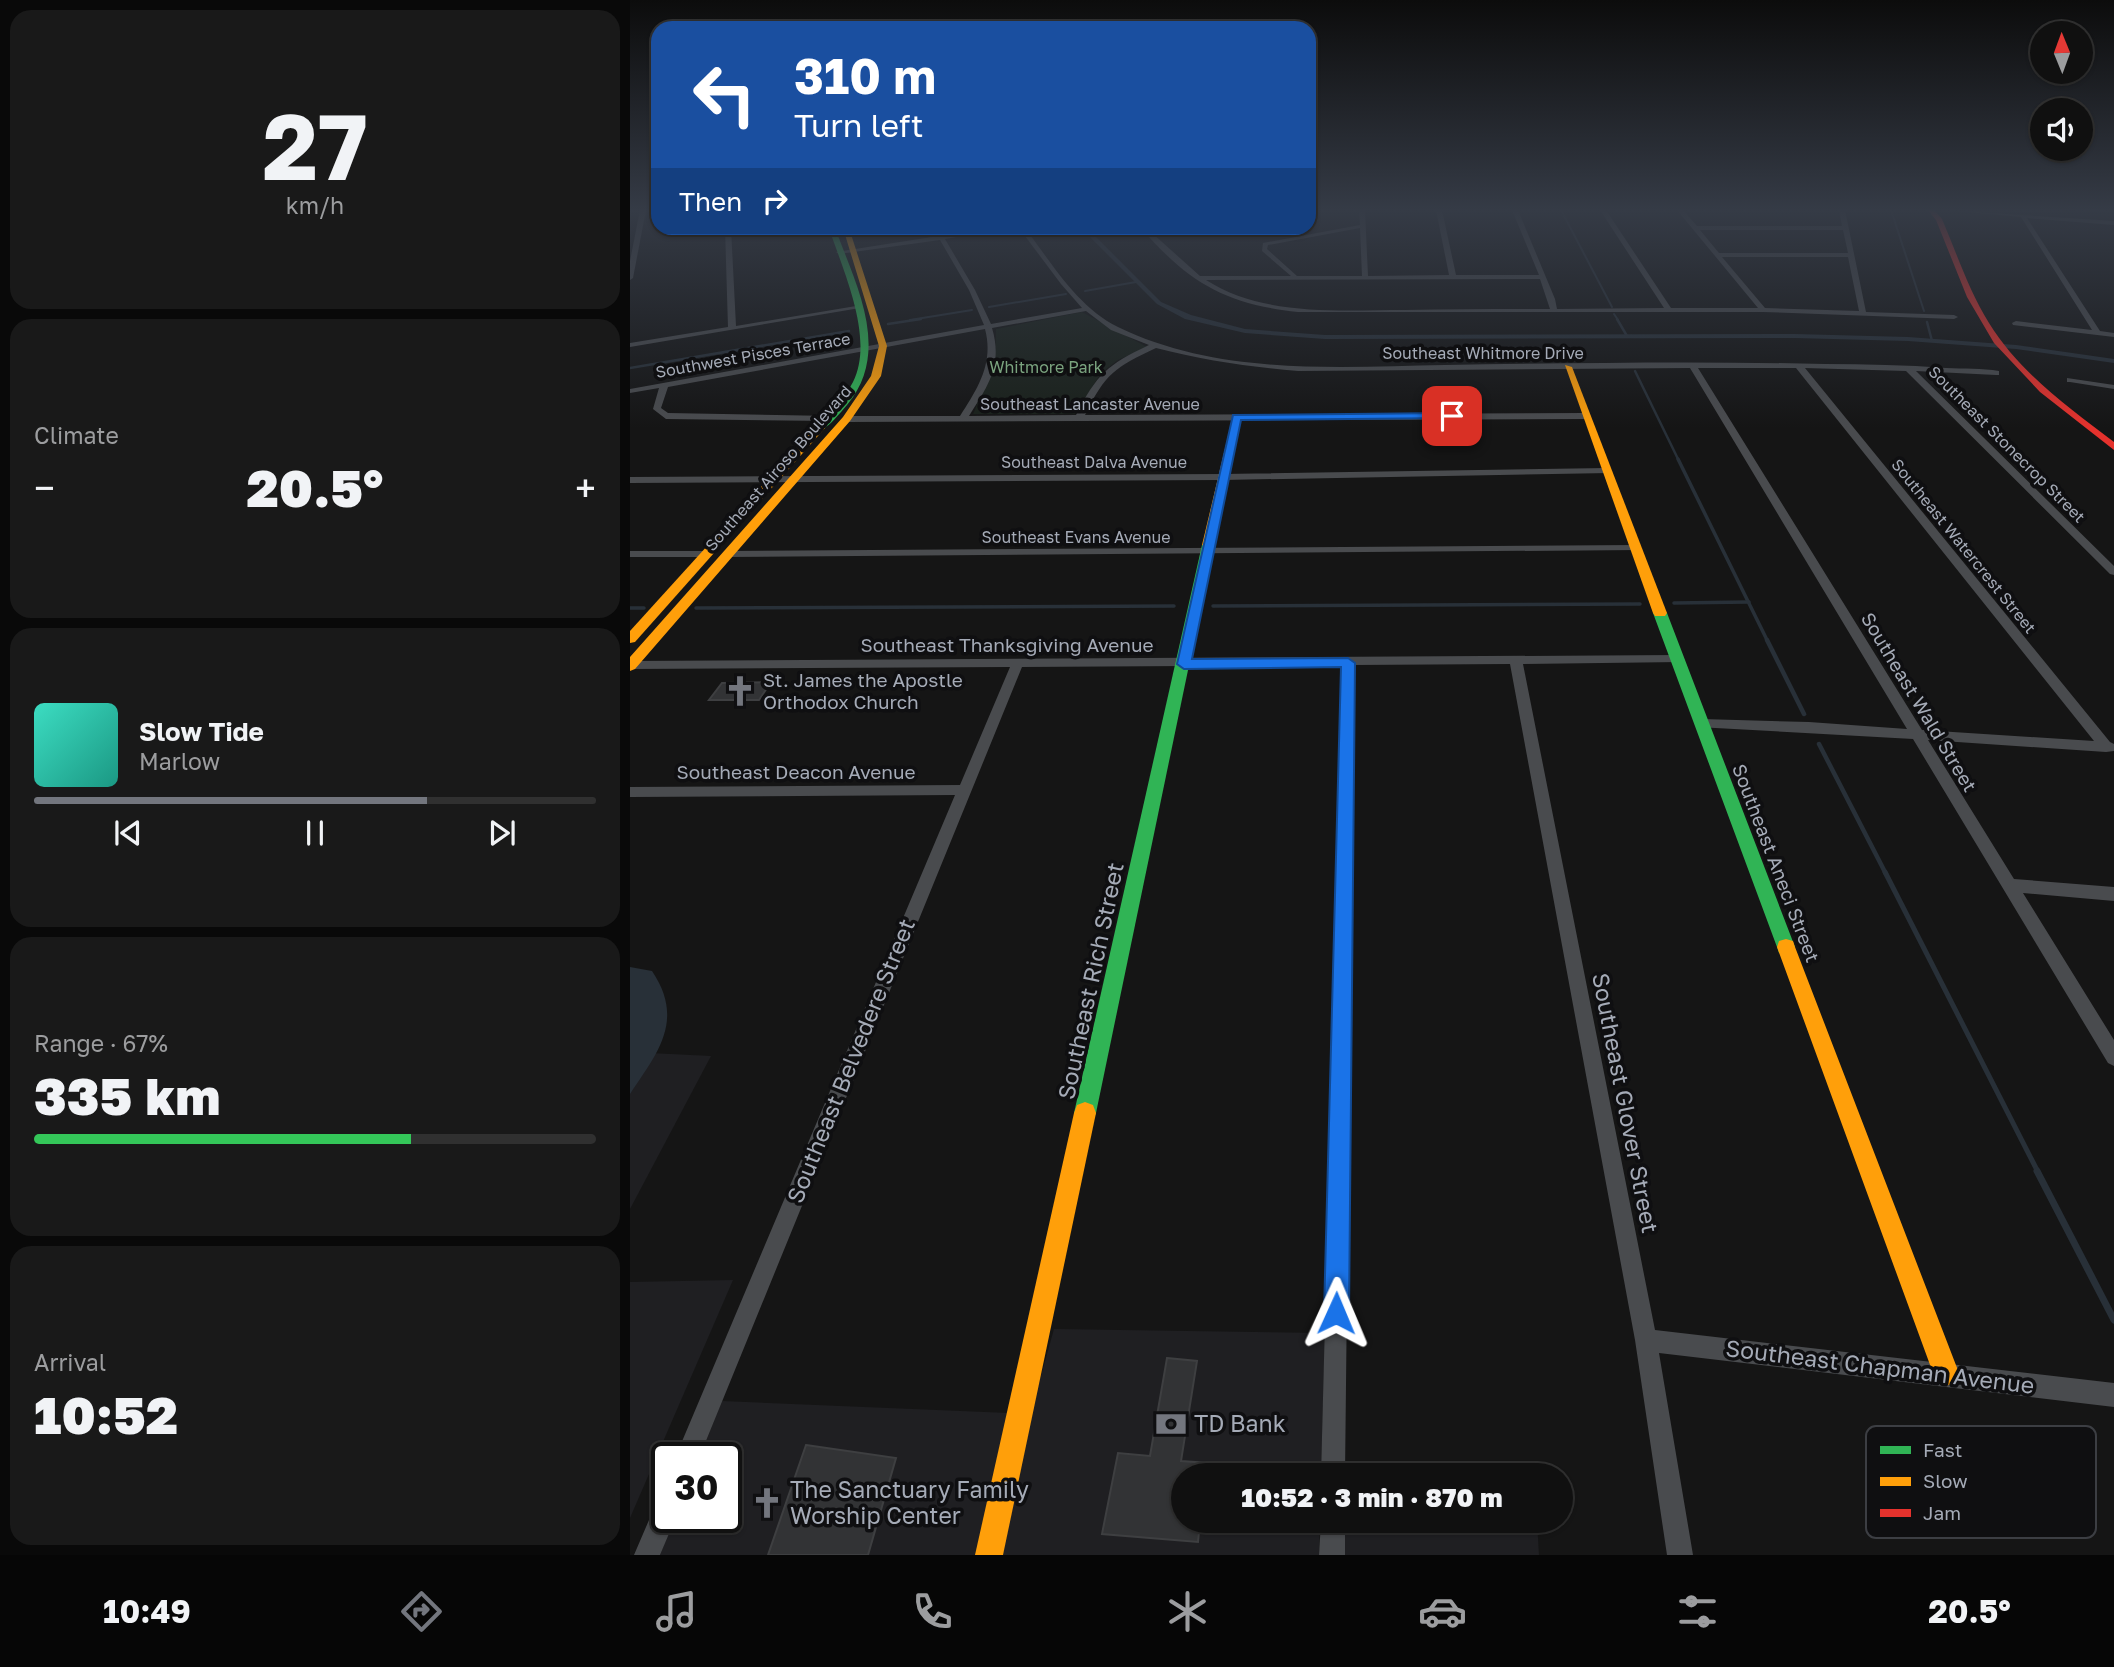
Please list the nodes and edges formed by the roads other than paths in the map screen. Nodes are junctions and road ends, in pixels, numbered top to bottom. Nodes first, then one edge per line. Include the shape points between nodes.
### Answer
1 (730, 283) edge
2 (854, 283) edge
3 (966, 283) edge
4 (1066, 283) edge
5 (1204, 283) edge
6 (1544, 283) edge
7 (1651, 283) edge
8 (1741, 283) edge
9 (1856, 283) edge
10 (1970, 283) edge
11 (2065, 283) edge
12 (858, 297) junction
13 (1087, 309) junction
14 (1669, 310) junction
15 (1763, 310) junction
16 (1554, 311) junction
17 (1863, 312) junction
18 (1954, 317) dead end
19 (2016, 323) dead end
20 (989, 327) junction
21 (732, 328) junction
22 (2097, 332) junction
23 (2114, 335) edge
24 (630, 345) edge
25 (1155, 345) junction
26 (876, 348) junction
27 (1692, 365) junction
28 (1798, 365) junction
29 (1568, 367) junction
30 (1907, 367) junction
31 (1996, 373) dead end
32 (2070, 380) dead end
33 (664, 385) junction
34 (2114, 387) edge
35 (630, 391) edge
36 (1586, 415) junction
37 (1080, 417) junction
38 (1236, 417) junction
39 (829, 418) junction
40 (963, 418) junction
41 (846, 419) junction
42 (2114, 447) edge
43 (1607, 471) junction
44 (1223, 477) junction
45 (774, 480) junction
46 (792, 480) junction
47 (630, 481) edge
48 (1636, 548) junction
49 (1206, 552) junction
50 (630, 554) edge
51 (706, 554) junction
52 (727, 554) junction
53 (2114, 572) edge
54 (630, 639) edge
55 (1677, 659) junction
56 (1516, 661) junction
57 (1348, 663) junction
58 (1017, 664) junction
59 (1184, 664) junction
60 (630, 666) edge
61 (1702, 724) junction
62 (1917, 735) junction
63 (2110, 747) edge
64 (962, 790) junction
65 (630, 792) edge
66 (2007, 885) junction
67 (2114, 894) edge
68 (2114, 1057) edge
69 (1646, 1340) junction
70 (1945, 1373) junction
71 (2114, 1395) edge
72 (694, 1442) edge
73 (1333, 1463) edge
74 (657, 1533) edge
75 (1333, 1533) edge
76 (648, 1555) edge
77 (989, 1555) edge
78 (1332, 1555) edge
79 (1680, 1555) edge

1 - 21 street
2 - 12 street
3 - 20 street
4 - 13 street, Southeast Whitmore Drive
5 - 16 street via 1232,298 1294,310
6 - 16 street
7 - 14 street
8 - 15 street
9 - 17 street
10 - 42 street via 1983,320 2007,355
11 - 22 street
12 - 21 street
12 - 26 street
13 - 20 street, Southwest Pisces Terrace
13 - 25 street, Southeast Whitmore Drive via 1111,327
14 - 15 street
14 - 16 street
15 - 17 street
17 - 18 street
19 - 22 street
20 - 26 street, Southwest Pisces Terrace
20 - 40 street via 993,354
21 - 24 street
22 - 23 street
25 - 29 street, Southeast Whitmore Drive via 1286,367
25 - 37 street via 1113,365 1097,380
26 - 33 street, Southwest Pisces Terrace
26 - 39 street, Southeast Airoso Boulevard
26 - 41 street, Southeast Airoso Boulevard via 883,357 872,383
27 - 28 street, Southeast Whitmore Drive
27 - 29 street, Southeast Whitmore Drive
27 - 62 street, Southeast Wald Street
28 - 30 street, Southeast Whitmore Drive
28 - 63 street, Southeast Watercrest Street
29 - 36 street, Southeast Aneci Street
30 - 31 street, Southeast Whitmore Drive
30 - 53 street, Southeast Stonecrop Street
32 - 34 street
33 - 35 street, Southwest Pisces Terrace
33 - 39 street via 657,409 666,416
36 - 38 street, Southeast Lancaster Avenue
36 - 43 street, Southeast Aneci Street
37 - 38 street, Southeast Lancaster Avenue
37 - 40 street, Southeast Lancaster Avenue
38 - 44 street, Southeast Rich Street
39 - 45 street, Southeast Airoso Boulevard
40 - 41 street, Southeast Lancaster Avenue
41 - 46 street, Southeast Airoso Boulevard
43 - 44 street, Southeast Dalva Avenue
43 - 48 street, Southeast Aneci Street
44 - 46 street, Southeast Dalva Avenue
44 - 49 street, Southeast Rich Street
45 - 46 street, Southeast Dalva Avenue
45 - 47 street, Southeast Dalva Avenue
45 - 51 street, Southeast Airoso Boulevard
46 - 52 street, Southeast Airoso Boulevard
48 - 49 street, Southeast Evans Avenue
48 - 55 street, Southeast Aneci Street
49 - 52 street, Southeast Evans Avenue
49 - 59 street, Southeast Rich Street
50 - 51 street
51 - 54 street, Southeast Airoso Boulevard
52 - 60 street, Southeast Airoso Boulevard
55 - 56 street, Southeast Thanksgiving Avenue
55 - 61 street, Southeast Aneci Street
56 - 57 street, Southeast Thanksgiving Avenue
56 - 69 street, Southeast Glover Street
57 - 59 street, Southeast Thanksgiving Avenue
57 - 73 street
58 - 59 street, Southeast Thanksgiving Avenue
58 - 60 street, Southeast Thanksgiving Avenue
58 - 64 street, Southeast Belvedere Street
59 - 77 street, Southeast Rich Street
61 - 62 street
61 - 70 street, Southeast Aneci Street
62 - 63 street
62 - 66 street, Southeast Wald Street
64 - 65 street, Southeast Deacon Avenue
64 - 72 street, Southeast Belvedere Street
66 - 67 street
66 - 68 street, Southeast Wald Street
69 - 70 street, Southeast Chapman Avenue
69 - 79 street, Southeast Glover Street
70 - 71 street, Southeast Chapman Avenue
74 - 76 street
75 - 78 street

